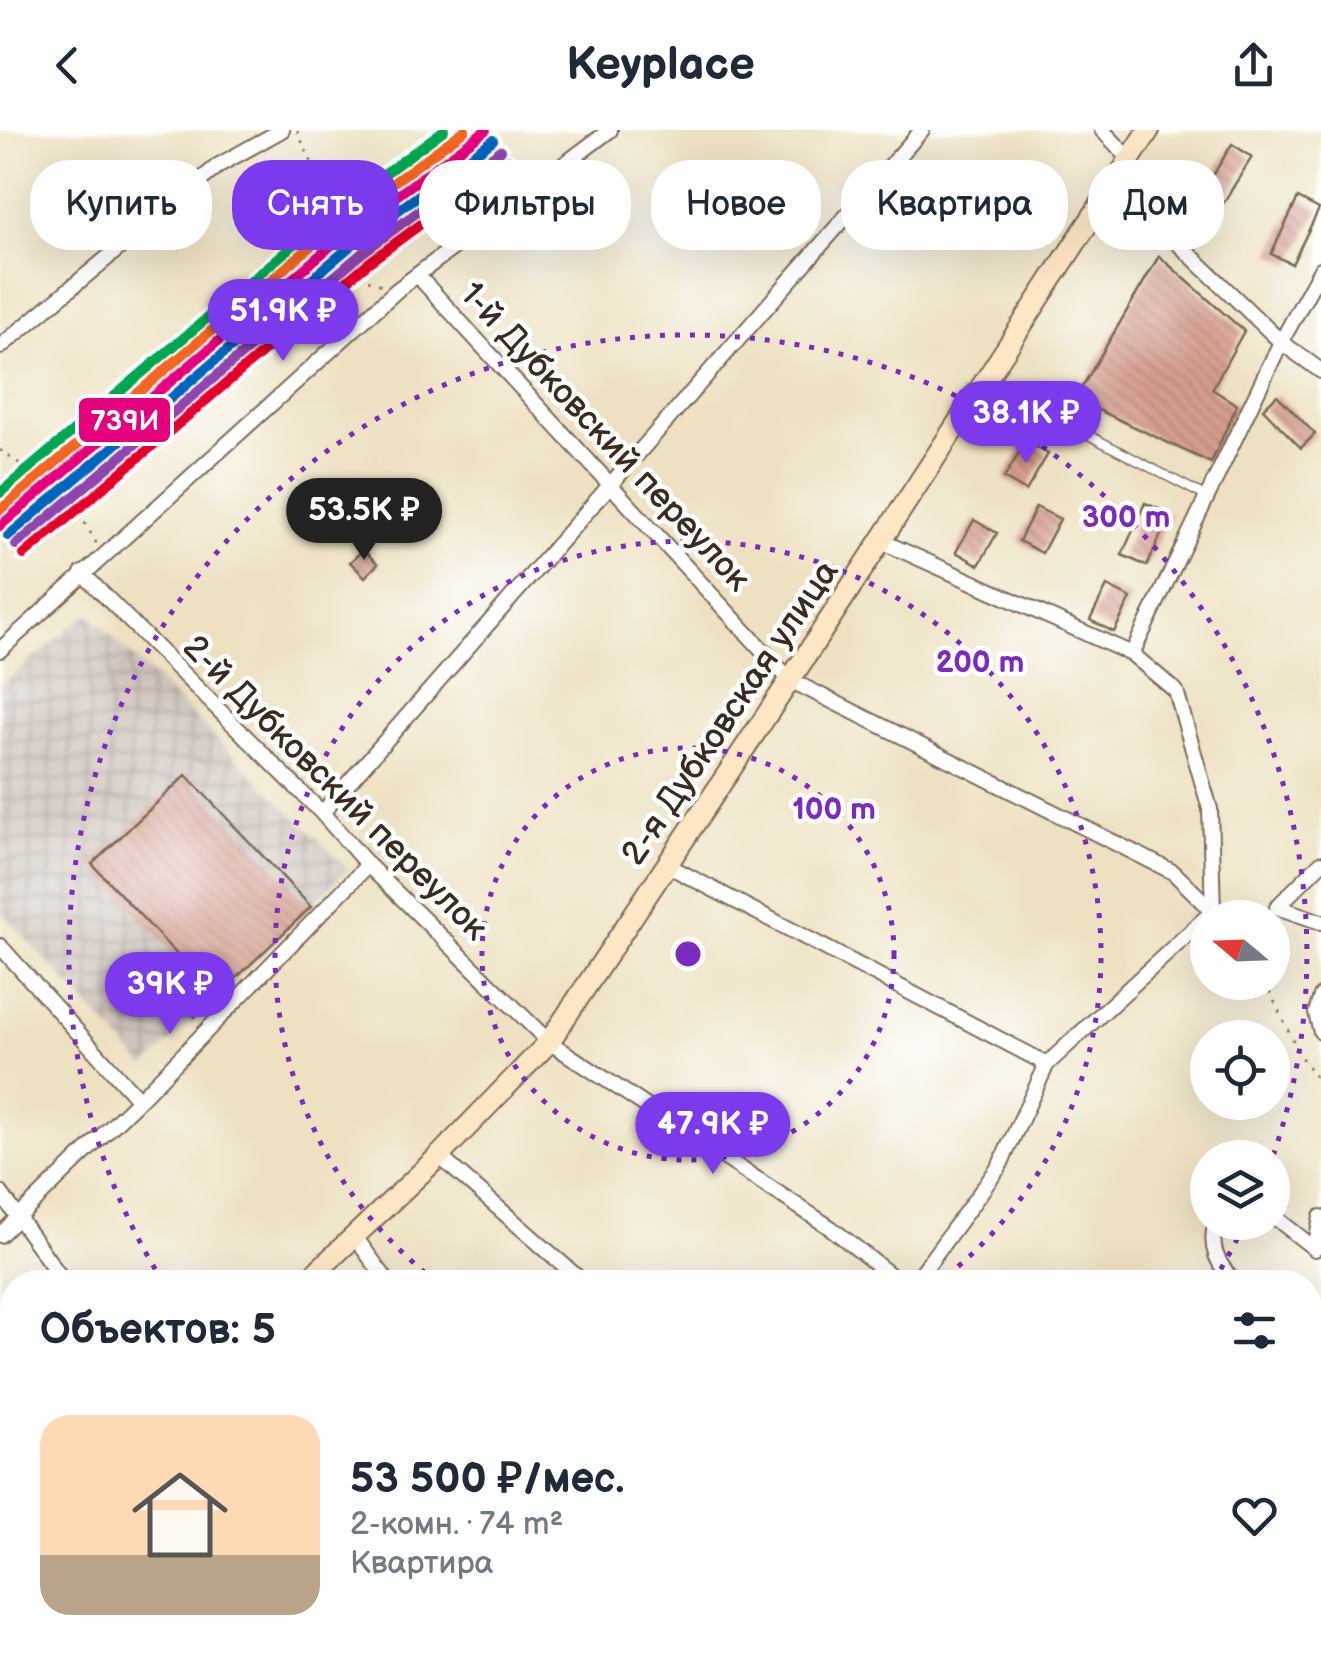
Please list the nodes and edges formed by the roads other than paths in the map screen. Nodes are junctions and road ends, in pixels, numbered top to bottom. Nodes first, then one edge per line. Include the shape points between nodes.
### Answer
1 (282, 130) edge
2 (610, 130) edge
3 (922, 130) edge
4 (1102, 130) edge
5 (1149, 130) edge
6 (1129, 158) joint
7 (1088, 222) edge
8 (1185, 250) edge
9 (1321, 269) edge
10 (418, 276) junction
11 (1281, 342) junction
12 (0, 346) edge
13 (1321, 371) edge
14 (986, 381) junction
15 (612, 485) junction
16 (1207, 497) junction
17 (882, 541) junction
18 (82, 573) junction
19 (0, 650) edge
20 (1132, 654) junction
21 (790, 680) junction
22 (322, 813) junction
23 (1321, 862) edge
24 (368, 864) junction
25 (667, 865) junction
26 (1202, 900) edge
27 (1214, 900) edge
28 (1321, 922) edge
29 (1190, 933) edge
30 (0, 946) edge
31 (1321, 996) edge
32 (1321, 1032) edge
33 (549, 1042) junction
34 (1047, 1064) junction
35 (139, 1100) junction
36 (439, 1156) junction
37 (0, 1192) edge
38 (19, 1215) junction
39 (1321, 1216) edge
40 (1290, 1229) edge
41 (0, 1235) edge
42 (355, 1237) junction
43 (1213, 1240) edge
44 (1318, 1250) edge
45 (56, 1270) edge
46 (319, 1270) edge
47 (379, 1270) edge
48 (569, 1270) edge
49 (884, 1270) edge
50 (924, 1270) edge
51 (1225, 1270) edge

1 - 12 street via 219,165
2 - 10 street
3 - 15 street
4 - 6 street
5 - 6 main road, 2-я Дубковская улица
7 - 14 main road, 2-я Дубковская улица
8 - 11 street
9 - 11 street
10 - 15 street, 1-й Дубковский переулок
10 - 18 street
11 - 13 street
11 - 16 street
14 - 16 lane
14 - 17 main road, 2-я Дубковская улица
15 - 21 street, 1-й Дубковский переулок
15 - 22 street
16 - 20 street
17 - 20 street
17 - 21 main road, 2-я Дубковская улица
18 - 19 street
18 - 22 street, 2-й Дубковский переулок
20 - 27 street via 1176,691 1210,809
21 - 25 main road, 2-я Дубковская улица
21 - 26 street via 1172,872
22 - 24 street, 2-й Дубковский переулок
23 - 28 street via 1277,907
24 - 33 street, 2-й Дубковский переулок
24 - 35 street
25 - 33 main road, 2-я Дубковская улица
25 - 34 street
29 - 34 street
30 - 35 street
31 - 32 street
33 - 36 main road, 2-я Дубковская улица
33 - 49 street, 2-й Дубковский переулок
34 - 50 street via 999,1167
35 - 38 street
36 - 42 main road, 2-я Дубковская улица
36 - 48 street
37 - 38 street
38 - 41 street
38 - 45 street
39 - 44 street
40 - 44 street
42 - 46 main road, 2-я Дубковская улица
42 - 47 street
43 - 51 street

